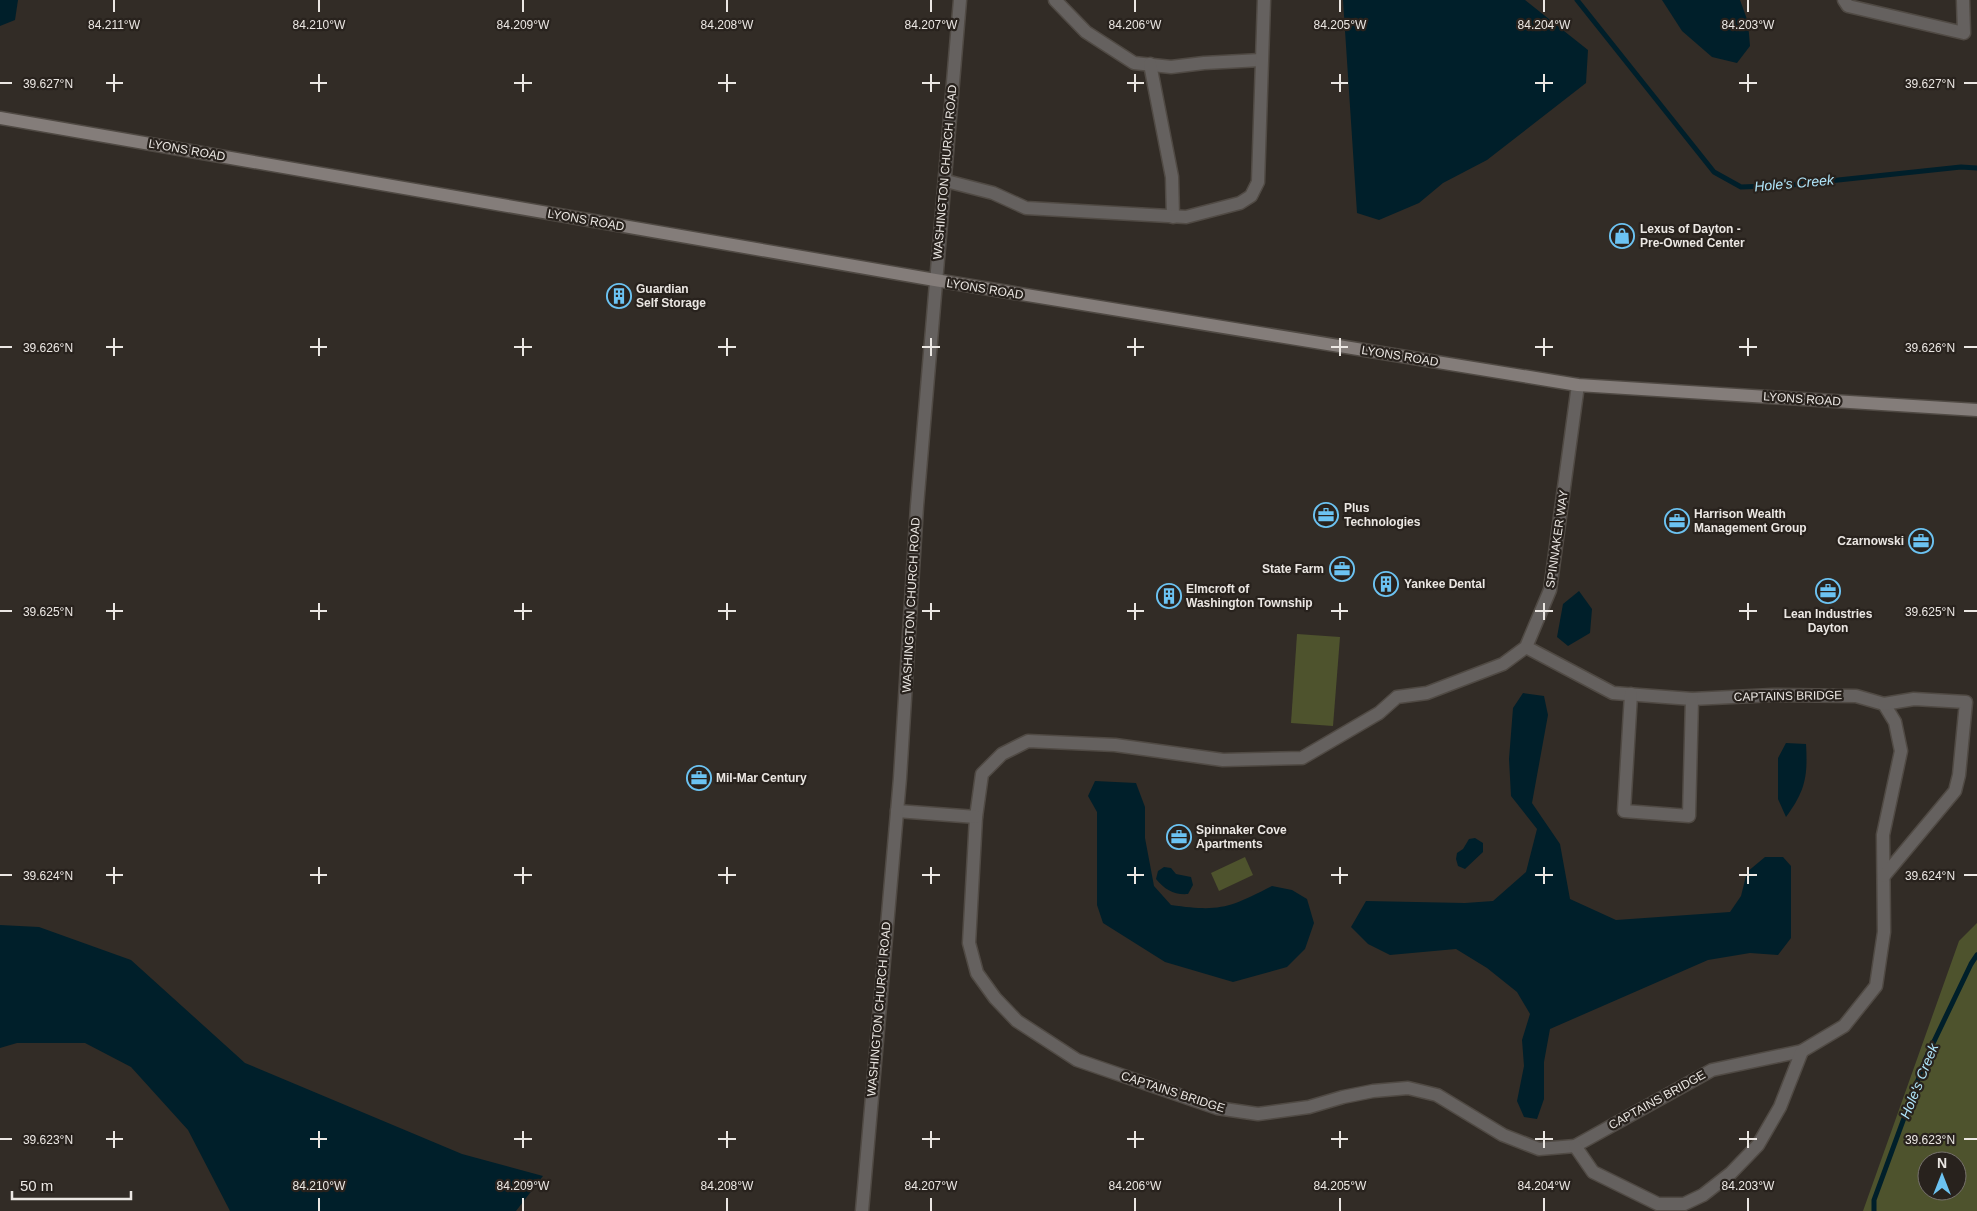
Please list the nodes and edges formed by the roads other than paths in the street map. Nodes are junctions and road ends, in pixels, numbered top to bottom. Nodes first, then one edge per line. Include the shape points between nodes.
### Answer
1 (960, 0) edge
2 (1055, 0) edge
3 (1264, 0) edge
4 (1844, 0) edge
5 (1963, 0) edge
6 (1261, 60) junction
7 (1150, 64) junction
8 (0, 118) edge
9 (946, 181) junction
10 (1173, 216) junction
11 (935, 280) junction
12 (1578, 385) junction
13 (1977, 410) edge
14 (1526, 647) junction
15 (1631, 694) junction
16 (1692, 699) junction
17 (1884, 704) junction
18 (897, 811) junction
19 (976, 817) junction
20 (1884, 876) junction
21 (1802, 1051) junction
22 (1575, 1146) junction
23 (862, 1211) edge

1 - 9 street, WASHINGTON CHURCH ROAD
2 - 7 street via 1086,32 1134,63
3 - 6 street
4 - 5 street via 1848,6 1964,33
6 - 7 street via 1170,67
6 - 10 street via 1258,182 1251,196 1240,203 1210,212
7 - 10 street via 1172,177
8 - 11 main road, LYONS ROAD
9 - 10 street via 993,193 1026,208
9 - 11 street, WASHINGTON CHURCH ROAD
11 - 12 main road, LYONS ROAD
11 - 18 street, WASHINGTON CHURCH ROAD
12 - 13 main road, LYONS ROAD
12 - 14 street, SPINNAKER WAY via 1550,590
14 - 15 street, CAPTAINS BRIDGE via 1613,693
14 - 19 street, CAPTAINS BRIDGE via 1503,664 1474,677 1427,693 1397,697 1379,713 1302,758 1223,760 1115,745 1028,741 1002,754 982,774
15 - 16 street, CAPTAINS BRIDGE
15 - 16 street via 1624,811 1689,816
16 - 17 street, CAPTAINS BRIDGE via 1773,695 1856,696
17 - 20 street, CAPTAINS BRIDGE via 1895,722 1901,752 1883,835
17 - 20 street, CAPTAINS BRIDGE via 1914,699 1966,702 1955,790
18 - 19 street
18 - 23 street, WASHINGTON CHURCH ROAD
19 - 22 street, CAPTAINS BRIDGE via 969,943 977,973 1017,1020 1077,1060 1217,1108 1258,1114 1309,1107 1373,1091 1408,1088 1437,1095 1503,1135 1539,1149
20 - 21 street, CAPTAINS BRIDGE via 1884,932 1876,986 1844,1026
21 - 22 street, CAPTAINS BRIDGE via 1712,1070
21 - 22 street via 1780,1107 1758,1145 1731,1173 1703,1195 1684,1204 1658,1204 1593,1172

